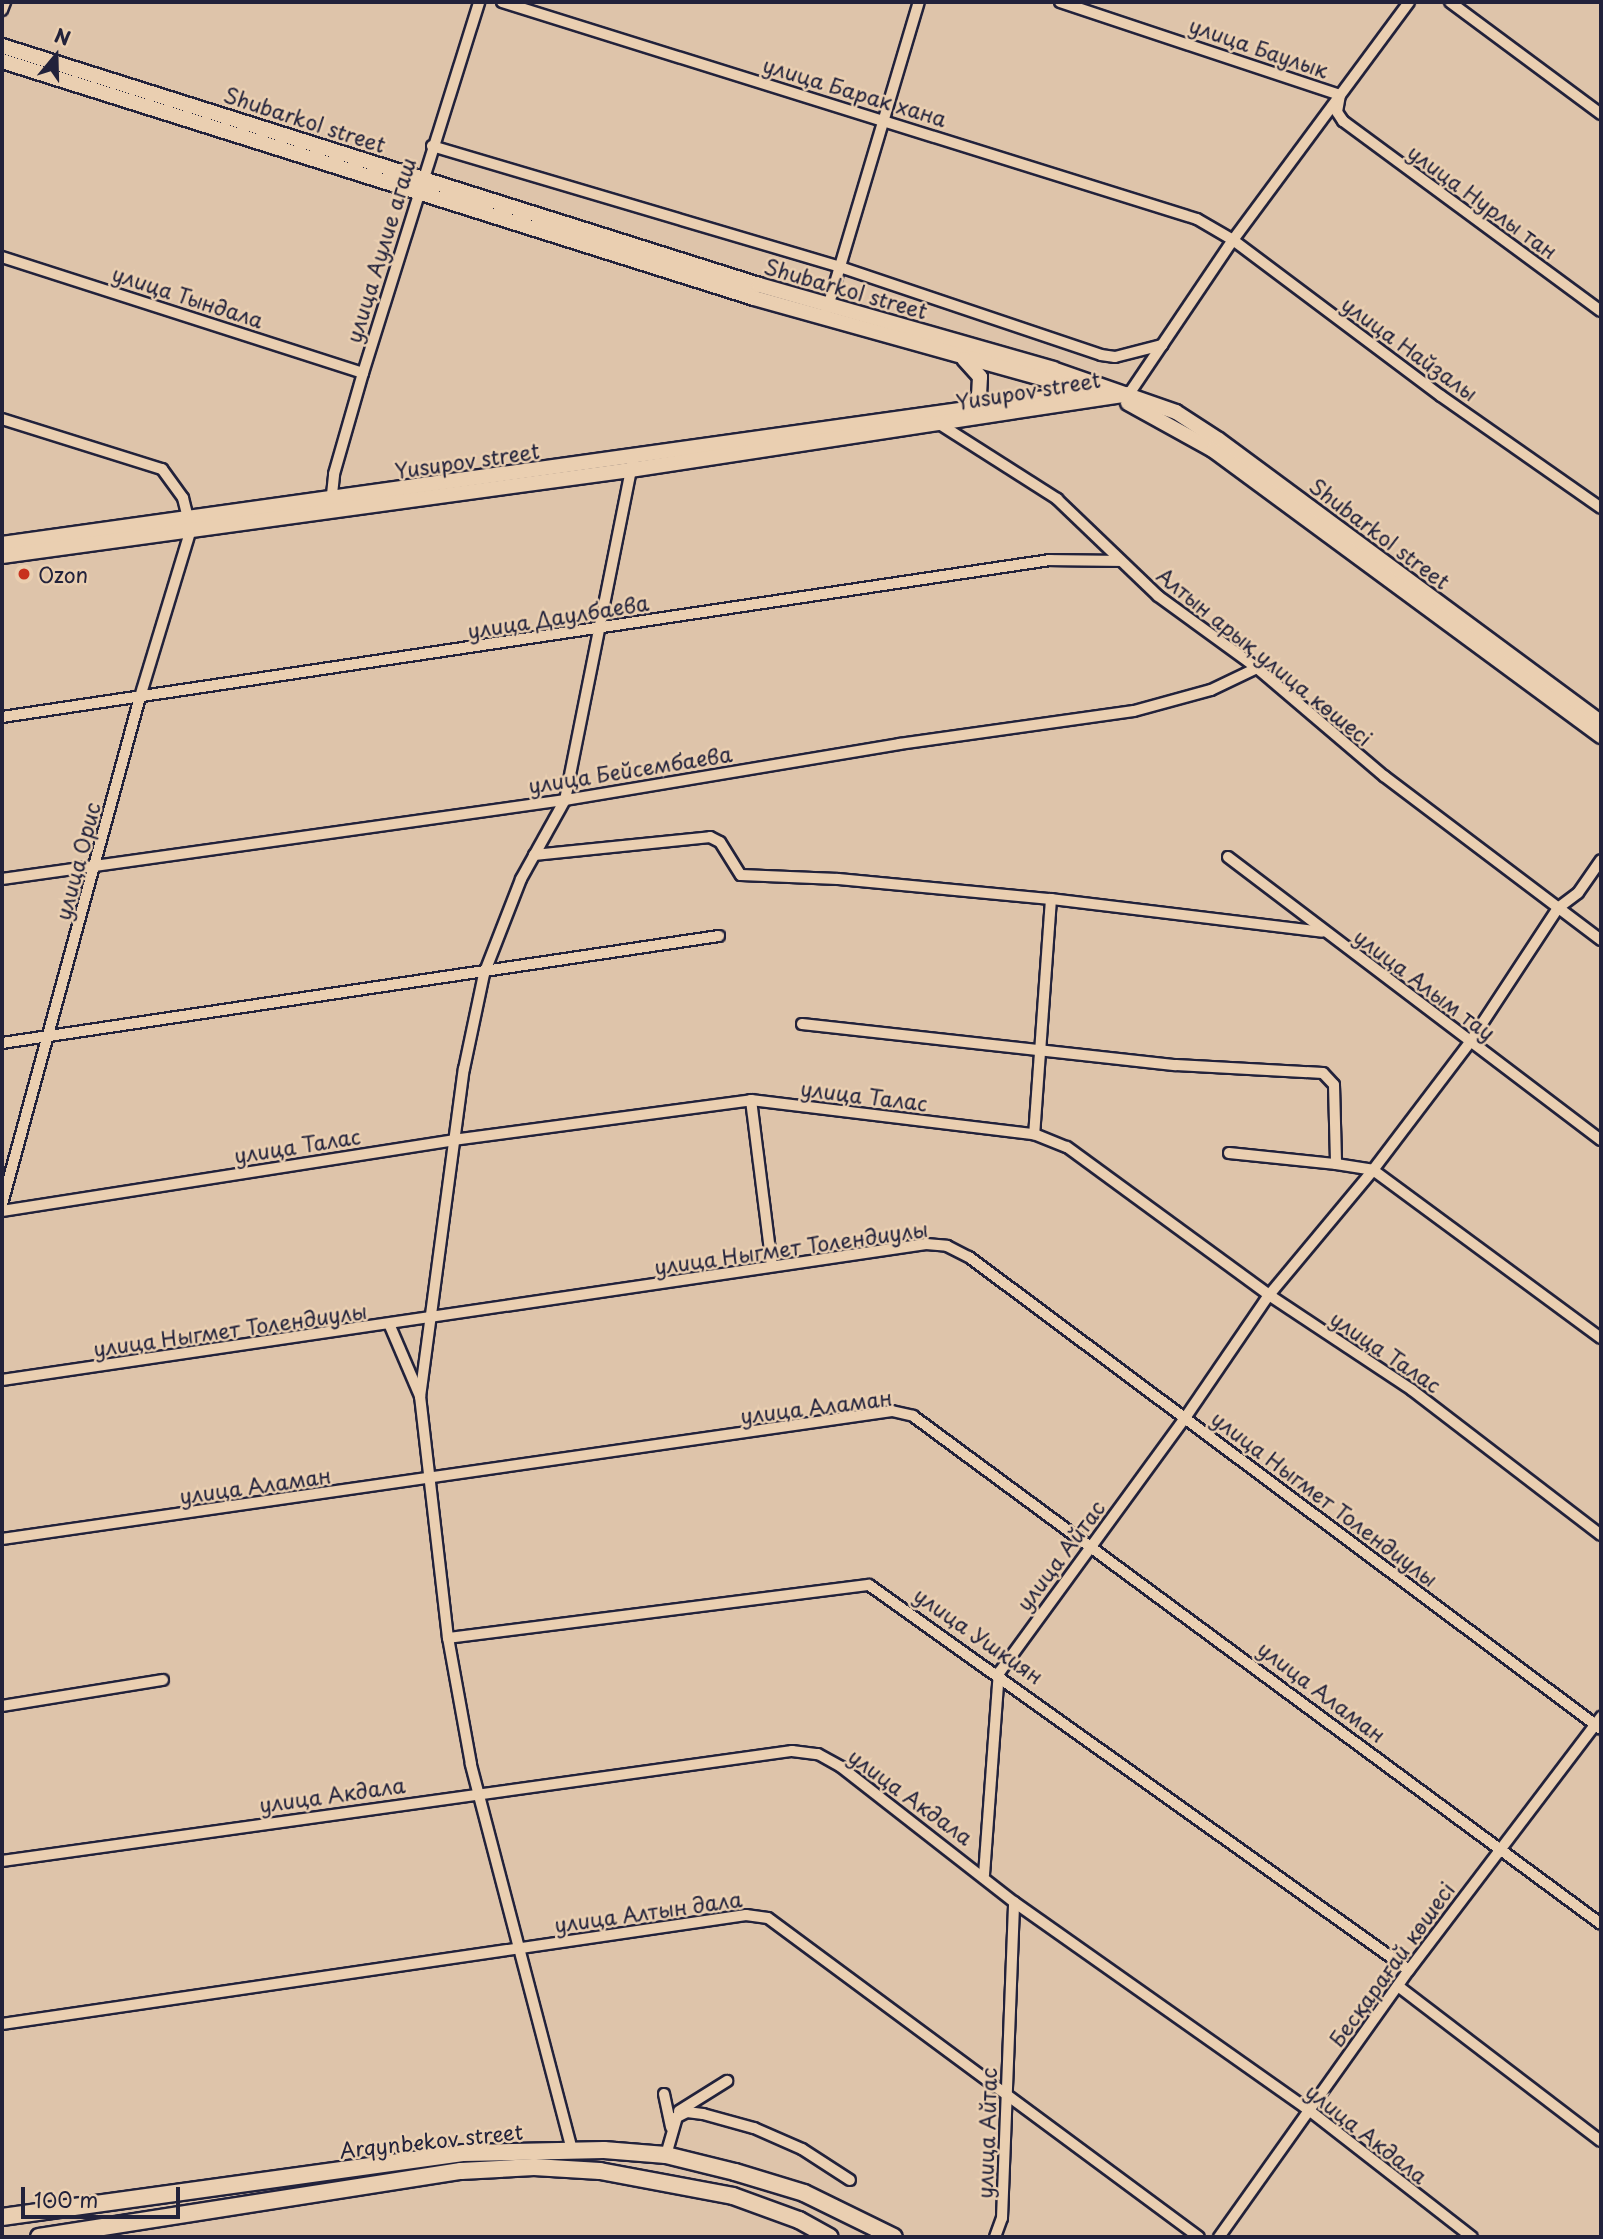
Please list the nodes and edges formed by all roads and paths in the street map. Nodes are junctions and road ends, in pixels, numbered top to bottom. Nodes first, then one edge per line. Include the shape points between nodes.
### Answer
1 (478, 2) edge
2 (502, 2) edge
3 (919, 2) edge
4 (1060, 2) edge
5 (1409, 2) edge
6 (1450, 2) edge
7 (2, 46) edge
8 (2, 61) edge
9 (1340, 95) junction
10 (1601, 114) edge
11 (883, 120) junction
12 (1343, 121) joint
13 (432, 146) junction
14 (420, 185) junction
15 (1197, 219) joint
16 (1233, 240) junction
17 (2, 257) edge
18 (840, 267) junction
19 (827, 311) junction
20 (1601, 311) edge
21 (1162, 345) junction
22 (951, 352) junction
23 (363, 373) junction
24 (1122, 396) junction
25 (970, 408) junction
26 (2, 419) edge
27 (941, 425) junction
28 (632, 464) junction
29 (332, 505) junction
30 (1601, 508) edge
31 (190, 524) junction
32 (2, 544) edge
33 (2, 556) edge
34 (1120, 561) junction
35 (602, 630) junction
36 (1256, 668) junction
37 (140, 697) junction
38 (2, 717) edge
39 (1601, 723) edge
40 (1601, 736) edge
41 (565, 800) junction
42 (534, 855) junction
43 (1228, 857) dead end
44 (1601, 860) edge
45 (96, 866) junction
46 (2, 879) edge
47 (1051, 899) junction
48 (1558, 908) junction
49 (1323, 932) junction
50 (719, 936) dead end
51 (1601, 940) edge
52 (484, 974) junction
53 (802, 1024) dead end
54 (50, 1036) junction
55 (1470, 1042) junction
56 (2, 1043) edge
57 (1041, 1047) junction
58 (751, 1100) junction
59 (1034, 1134) junction
60 (453, 1140) junction
61 (1601, 1140) edge
62 (1229, 1153) dead end
63 (1336, 1164) junction
64 (1373, 1171) junction
65 (2, 1204) edge
66 (2, 1211) edge
67 (772, 1266) junction
68 (1269, 1295) junction
69 (434, 1318) junction
70 (390, 1326) junction
71 (1601, 1338) edge
72 (2, 1380) edge
73 (420, 1397) junction
74 (1185, 1418) junction
75 (427, 1480) junction
76 (1601, 1535) edge
77 (2, 1539) edge
78 (1092, 1544) junction
79 (448, 1638) junction
80 (999, 1673) junction
81 (163, 1680) dead end
82 (2, 1706) edge
83 (1599, 1724) edge
84 (477, 1793) junction
85 (1500, 1847) junction
86 (2, 1861) edge
87 (984, 1875) junction
88 (1014, 1902) junction
89 (1601, 1924) edge
90 (522, 1947) junction
91 (1409, 1970) junction
92 (1398, 1986) junction
93 (2, 2024) edge
94 (727, 2081) dead end
95 (1007, 2092) junction
96 (664, 2094) dead end
97 (1310, 2111) junction
98 (677, 2117) junction
99 (671, 2127) junction
100 (1601, 2141) edge
101 (572, 2150) junction
102 (482, 2152) junction
103 (666, 2155) junction
104 (485, 2170) junction
105 (850, 2180) dead end
106 (2, 2217) edge
107 (42, 2237) edge
108 (830, 2237) edge
109 (894, 2237) edge
110 (995, 2237) edge
111 (1199, 2237) edge
112 (1219, 2237) edge
113 (1472, 2237) edge

1 - 13 street, улица Аулие агаш
2 - 11 street, улица Барак хана
3 - 11 street
4 - 9 street, улица Баулык
5 - 9 street
6 - 10 street
7 - 14 street, Shubarkol street
8 - 14 street
9 - 12 street, улица Баулык via 1337,112
9 - 16 street
11 - 15 street, улица Барак хана
11 - 18 street
12 - 20 street, улица Нурлы тан
13 - 14 street, улица Аулие агаш
13 - 18 street
14 - 19 street, Shubarkol street
14 - 23 street, улица Аулие агаш
15 - 16 street, улица Найзалы
16 - 21 street
16 - 30 street, улица Найзалы via 1441,396
17 - 23 street, улица Тындала
18 - 19 street
18 - 21 street via 1101,355 1115,357
19 - 22 street, Shubarkol street
19 - 24 street, Shubarkol street
21 - 24 street
22 - 24 street, Shubarkol street
22 - 25 street via 969,362 980,377 979,396
23 - 29 street, улица Аулие агаш
24 - 25 street, Yusupov street via 1052,397
24 - 27 street, Yusupov street
24 - 39 street, Shubarkol street via 1176,412 1219,440
24 - 40 street, Shubarkol street via 1213,450
25 - 28 street, Yusupov street
26 - 31 street via 162,469 175,481
27 - 28 street, Yusupov street
27 - 34 street, Алтын арық улица көшесі via 1057,499
28 - 29 street, Yusupov street
28 - 35 street
29 - 31 street, Yusupov street
31 - 32 street, Yusupov street
31 - 33 street, Yusupov street
31 - 37 street, улица Орис
34 - 35 street, улица Даулбаева via 1050,560
34 - 36 street, Алтын арық улица көшесі via 1158,596
35 - 37 street, улица Даулбаева
35 - 41 street
36 - 41 street, улица Бейсембаева via 1210,690 1134,711 899,744
36 - 48 street, Алтын арық улица көшесі via 1384,776
37 - 38 street, улица Даулбаева
37 - 45 street, улица Орис
41 - 42 street
41 - 45 street, улица Бейсембаева
42 - 47 street via 710,837 720,842 741,875
42 - 52 street
43 - 49 street, улица Алым тау
44 - 48 street, улица Айтас via 1578,893
45 - 46 street, улица Бейсембаева
45 - 54 street, улица Орис
47 - 49 street
47 - 57 street
48 - 51 street, Алтын арық улица көшесі
48 - 55 street, улица Айтас
49 - 55 street, улица Алым тау
50 - 52 street
52 - 54 street
52 - 60 street
53 - 57 street
54 - 56 street
54 - 65 street, улица Орис
55 - 61 street, улица Алым тау
55 - 64 street, улица Айтас
57 - 59 street
57 - 63 street via 1177,1065 1323,1073 1334,1084
58 - 59 street, улица Талас
58 - 60 street, улица Талас
58 - 67 street
59 - 68 street, улица Талас via 1067,1147
60 - 66 street, улица Талас
60 - 69 street
62 - 63 street
63 - 64 street
64 - 68 street, улица Айтас
64 - 71 street
67 - 69 street, улица Ныгмет Толендиулы
67 - 74 street, улица Ныгмет Толендиулы via 926,1244 947,1247 970,1257
68 - 74 street, улица Айтас
68 - 76 street, улица Талас via 1412,1390
69 - 70 street, улица Ныгмет Толендиулы
69 - 73 street
70 - 72 street, улица Ныгмет Толендиулы
70 - 73 street
73 - 75 street
74 - 78 street, улица Айтас
74 - 83 street, улица Ныгмет Толендиулы
75 - 77 street, улица Аламан
75 - 78 street, улица Аламан via 892,1412 913,1416 932,1428
75 - 79 street
78 - 80 street, улица Айтас
78 - 85 street, улица Аламан
79 - 80 street, улица Ушкиян via 854,1583 883,1591
79 - 84 street
80 - 87 street
80 - 91 street, улица Ушкиян
81 - 82 street
83 - 85 street, Бесқарағай көшесі
84 - 86 street, улица Акдала
84 - 87 street, улица Акдала via 792,1751 818,1754
84 - 90 street
85 - 89 street, улица Аламан
85 - 91 street, Бесқарағай көшесі
87 - 88 street, улица Акдала
88 - 95 street, улица Айтас
88 - 97 street, улица Акдала
90 - 93 street, улица Алтын дала
90 - 95 street, улица Алтын дала via 746,1914 768,1917
90 - 101 street
91 - 92 street, Бесқарағай көшесі
92 - 97 street, Бесқарағай көшесі
92 - 100 street
94 - 98 street via 700,2094
95 - 110 street, улица Айтас via 1002,2218
95 - 111 street, улица Алтын дала
96 - 99 street
97 - 112 street, Бесқарағай көшесі
97 - 113 street, улица Акдала
98 - 99 street
98 - 105 street via 687,2112 703,2114 754,2128 802,2149
99 - 103 street
101 - 102 main road, Arqynbekov street
101 - 103 main road, Arqynbekov street
102 - 104 main road
102 - 106 main road, Arqynbekov street
103 - 109 main road, Arqynbekov street via 804,2193
104 - 107 main road, Arqynbekov street
104 - 108 main road, Arqynbekov street via 534,2167 665,2181 733,2196 799,2220

